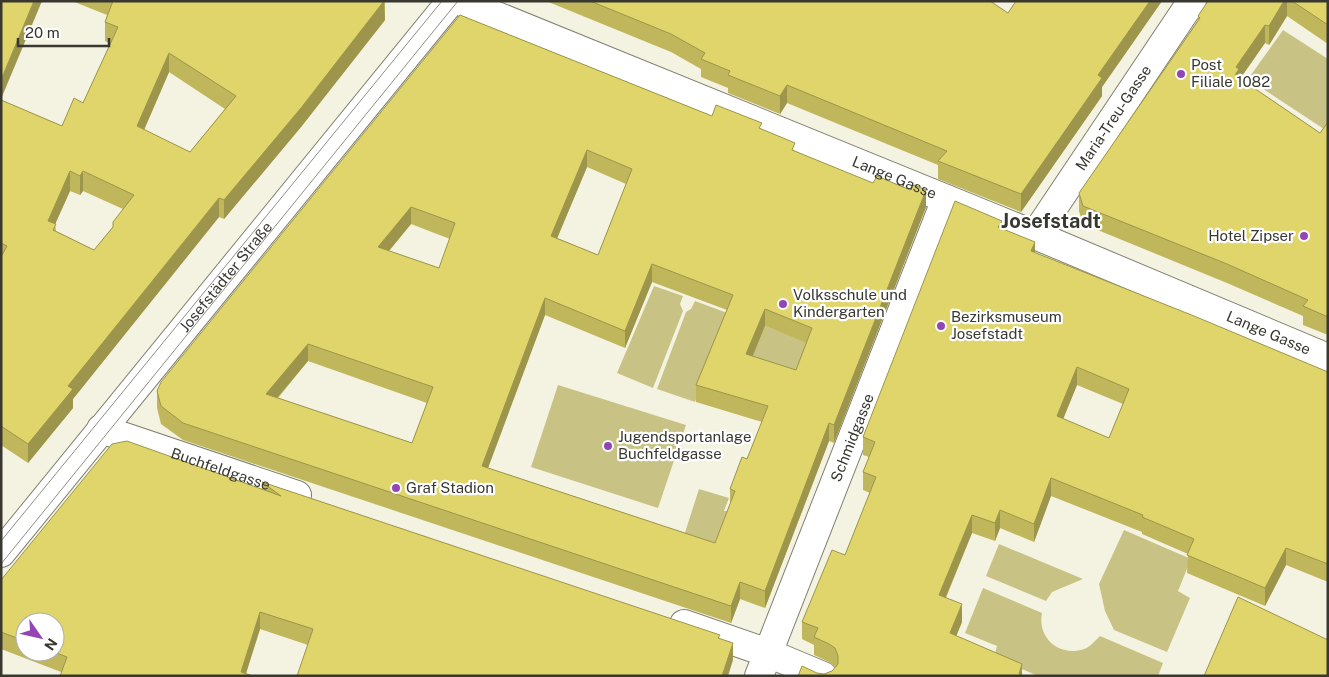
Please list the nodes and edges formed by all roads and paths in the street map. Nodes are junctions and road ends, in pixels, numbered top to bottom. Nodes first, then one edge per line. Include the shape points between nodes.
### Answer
1 (451, 1) edge
2 (460, 1) edge
3 (1192, 1) edge
4 (946, 199) junction
5 (1035, 235) junction
6 (1328, 358) edge
7 (101, 430) junction
8 (316, 501) edge
9 (1, 553) edge
10 (657, 615) edge
11 (764, 664) edge
12 (823, 676) edge

1 - 7 street, Josefstädter Straße
2 - 4 street, Lange Gasse
3 - 5 street, Maria-Treu-Gasse
4 - 5 street, Lange Gasse
4 - 11 street, Schmidgasse
5 - 6 street, Lange Gasse
7 - 8 street, Buchfeldgasse
7 - 9 street, Josefstädter Straße
10 - 11 street
11 - 12 street

